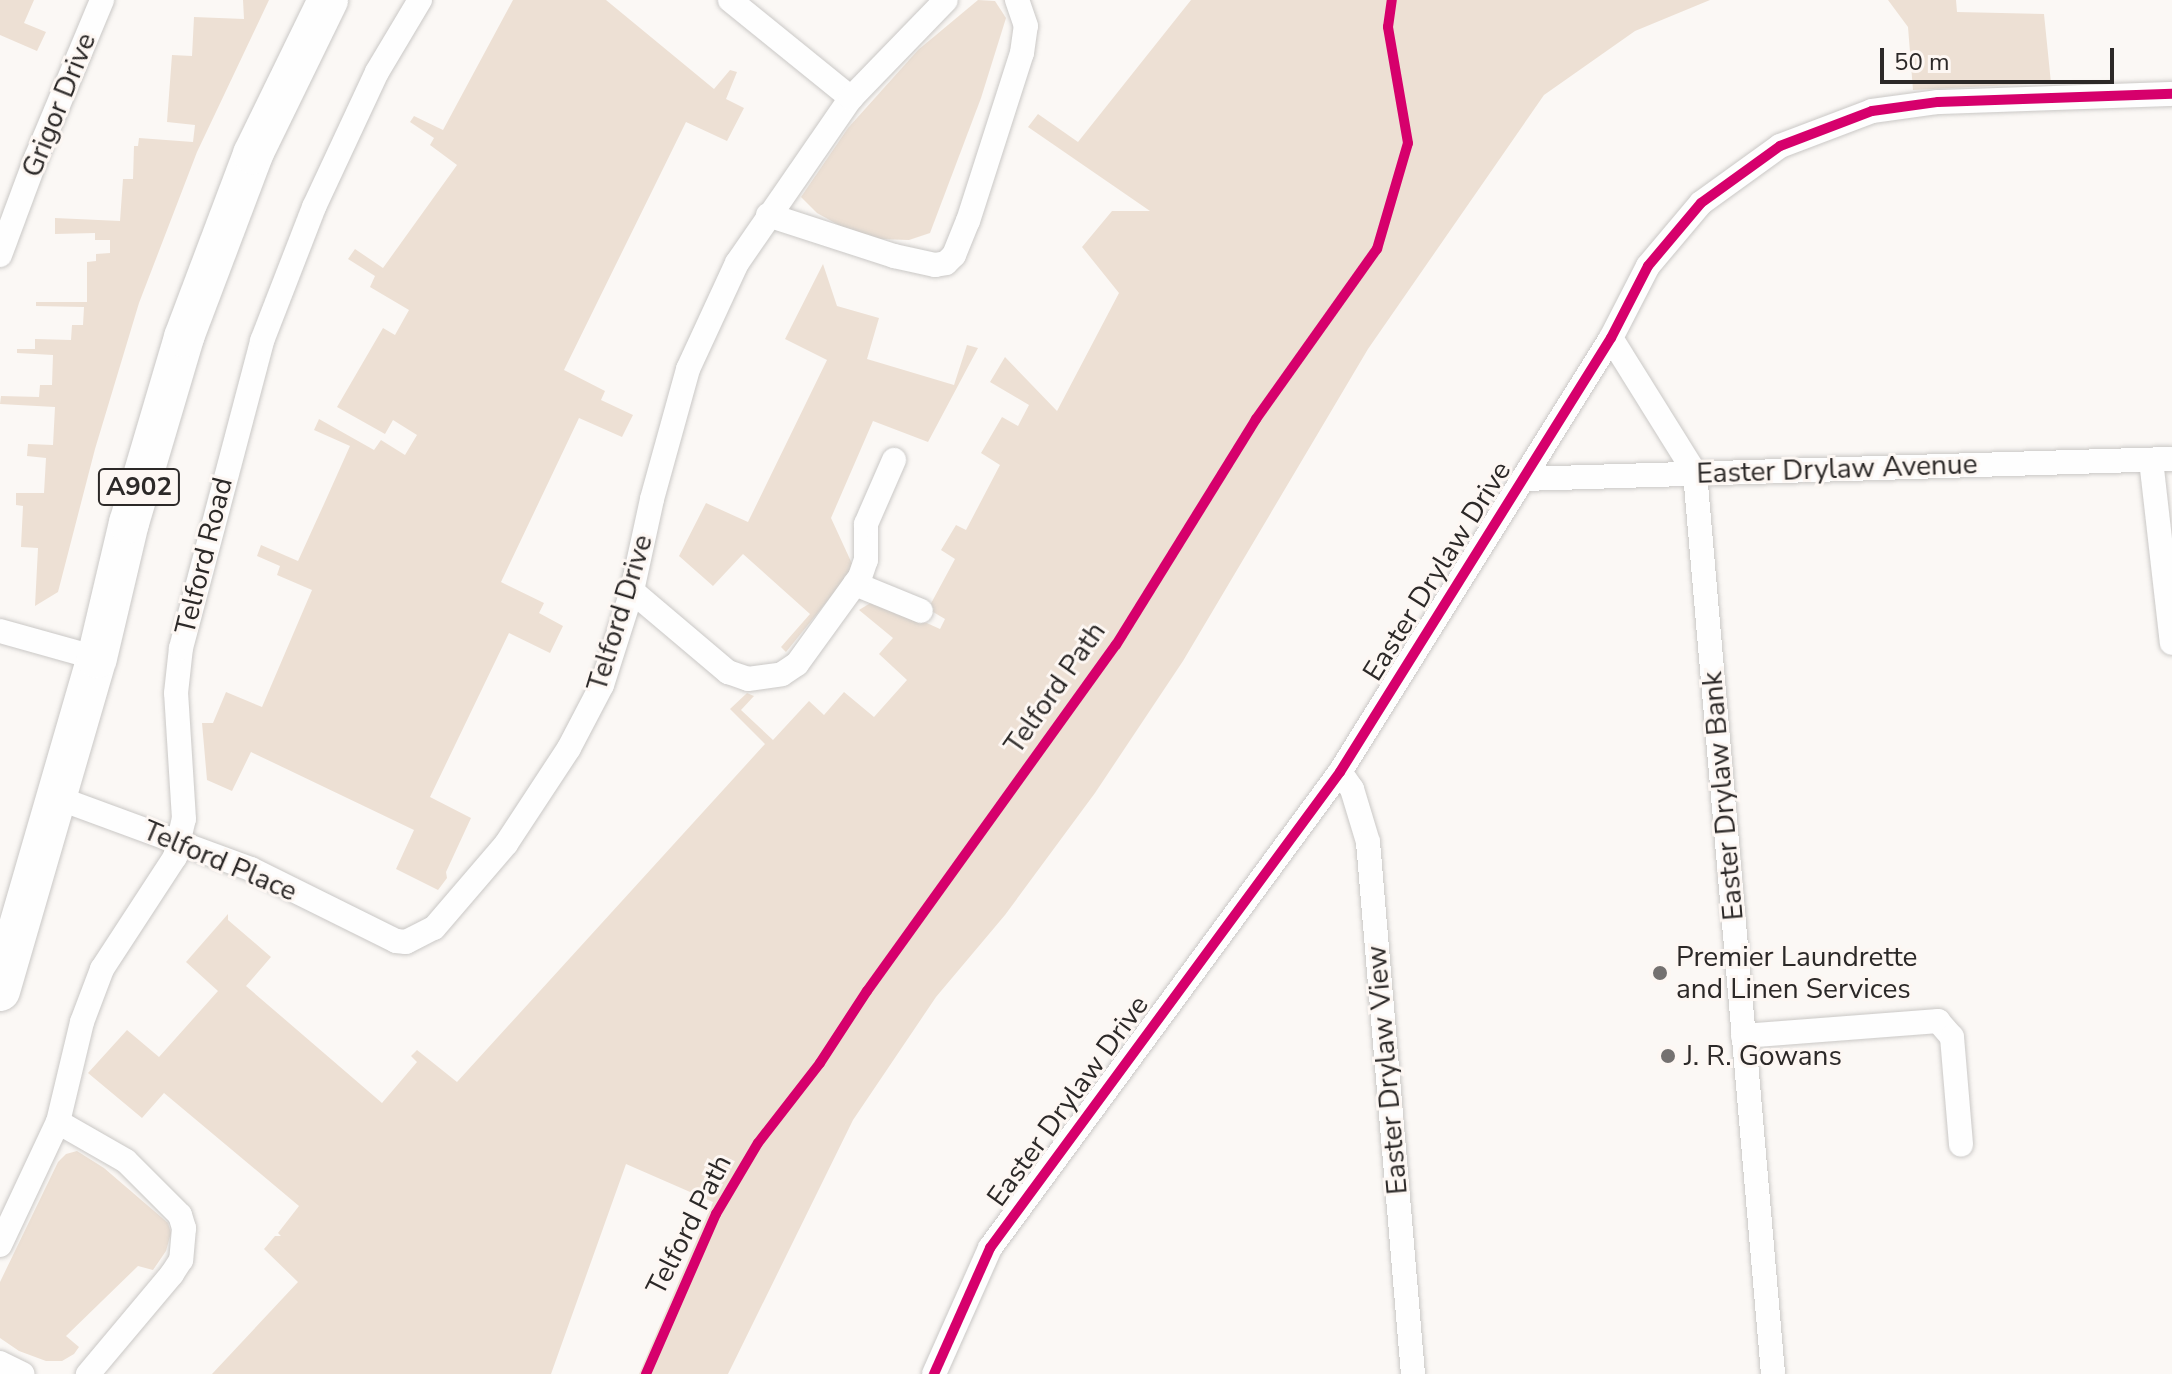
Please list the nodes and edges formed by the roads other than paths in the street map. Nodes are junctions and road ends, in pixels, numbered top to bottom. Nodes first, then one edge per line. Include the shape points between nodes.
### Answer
1 (102, 0) edge
2 (328, 0) edge
3 (420, 0) edge
4 (730, 0) edge
5 (946, 0) edge
6 (1017, 0) edge
7 (2172, 94) edge
8 (851, 98) junction
9 (768, 215) junction
10 (0, 255) edge
11 (1611, 338) junction
12 (2162, 459) edge
13 (894, 460) dead end
14 (1695, 473) junction
15 (1523, 479) junction
16 (855, 584) junction
17 (632, 591) junction
18 (921, 611) dead end
19 (0, 631) edge
20 (2172, 643) edge
21 (97, 658) junction
22 (1340, 772) junction
23 (55, 797) junction
24 (180, 840) junction
25 (381, 935) joint
26 (0, 991) edge
27 (1743, 1036) junction
28 (58, 1122) junction
29 (1961, 1145) dead end
30 (0, 1245) edge
31 (0, 1363) edge
32 (23, 1374) edge
33 (88, 1374) edge
34 (934, 1374) edge
35 (1413, 1374) edge
36 (1773, 1374) edge

1 - 10 street, Grigor Drive
2 - 21 main road, A902 via 253,154 184,337 129,523
3 - 24 street, Telford Road via 377,72 314,207 258,355 181,648 176,693 184,772
4 - 8 street
5 - 8 street, Telford Drive
6 - 9 street via 1026,26 1022,53 968,221 946,263 894,256
7 - 11 street, Easter Drylaw Drive via 1938,102 1872,111 1780,146 1701,203 1648,266
8 - 9 street, Telford Drive
9 - 17 street, Telford Drive via 737,263 688,369
11 - 14 street, Easter Drylaw Bank
11 - 15 street, Easter Drylaw Drive
12 - 14 street, Easter Drylaw Avenue
12 - 20 street, Easter Drylaw Avenue
13 - 16 street via 866,524 866,560
14 - 15 street, Easter Drylaw Avenue
14 - 27 street, Easter Drylaw Bank
15 - 22 street, Easter Drylaw Drive
16 - 17 street via 797,664 765,679 728,672
16 - 18 street
17 - 25 street, Telford Drive via 602,685 569,748 506,844 434,928 406,942
19 - 21 street
21 - 23 main road, A902
22 - 34 street, Easter Drylaw Drive via 990,1248
22 - 35 street, Easter Drylaw View via 1352,789 1368,842
23 - 24 street, Telford Place
23 - 26 main road, A902
24 - 25 street, Telford Place via 251,869
24 - 28 street, Telford Road via 163,880 102,969 82,1022
27 - 29 street via 1938,1021 1952,1037
27 - 36 street, Easter Drylaw Bank
28 - 30 street, Telford Road
28 - 33 street via 135,1168 180,1215 184,1228 181,1260 172,1274
31 - 32 street

